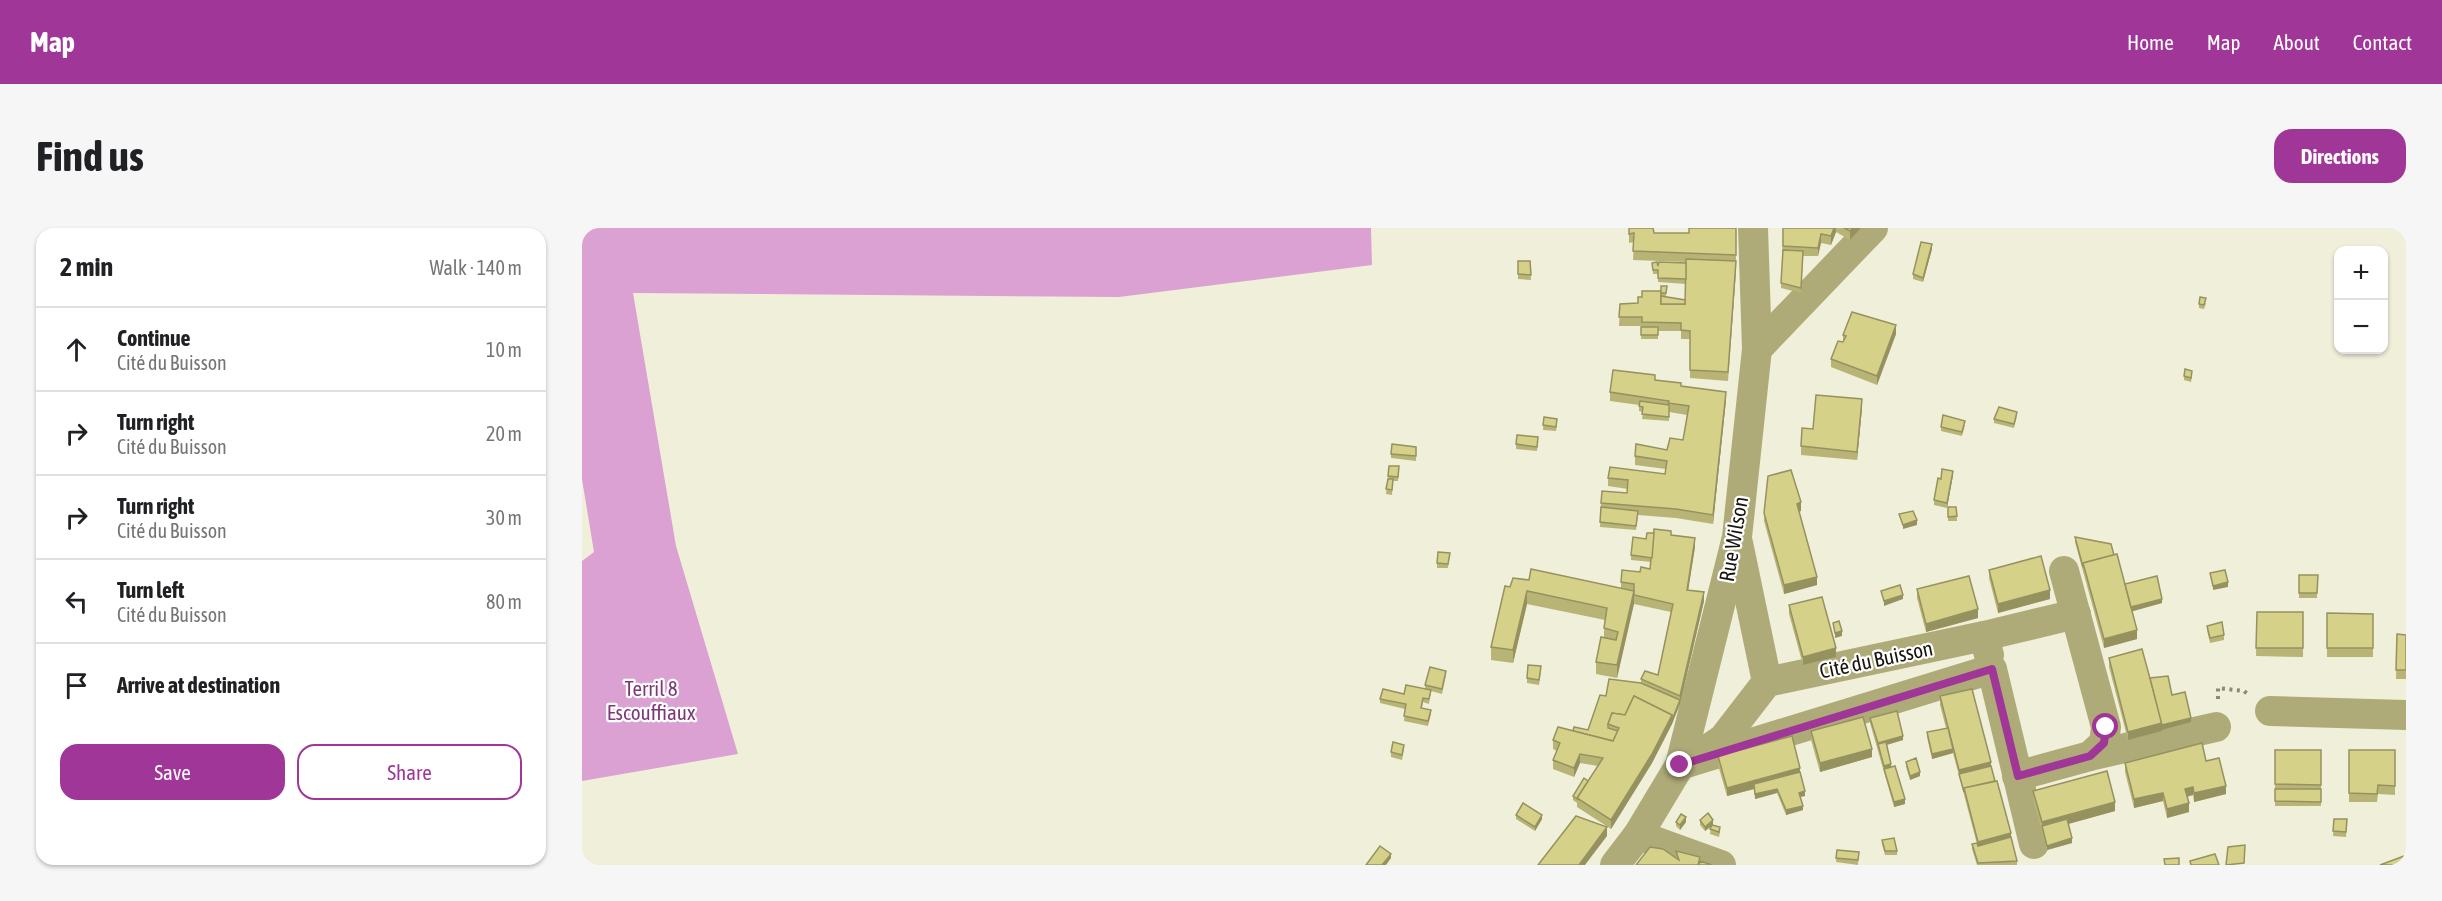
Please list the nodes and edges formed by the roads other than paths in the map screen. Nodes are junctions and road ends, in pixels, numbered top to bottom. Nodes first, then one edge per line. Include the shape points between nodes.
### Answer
1 (1753, 228) edge
2 (1874, 228) edge
3 (1757, 349) junction
4 (1737, 537) junction
5 (2064, 571) dead end
6 (2076, 614) junction
7 (1984, 636) junction
8 (1992, 669) junction
9 (1767, 682) junction
10 (2270, 711) dead end
11 (2406, 715) edge
12 (2217, 727) dead end
13 (2090, 756) junction
14 (1680, 765) junction
15 (2018, 776) junction
16 (1638, 835) junction
17 (2034, 844) dead end
18 (1615, 865) edge
19 (1721, 865) edge

1 - 3 street, Rue Wilson
2 - 3 street
3 - 4 street, Rue Wilson
4 - 9 street
4 - 14 street, Rue Wilson
5 - 6 street
6 - 7 street, Cité du Buisson
6 - 13 street via 2106,727 2104,743
7 - 8 street
7 - 9 street, Cité du Buisson
8 - 14 street, Cité du Buisson
8 - 15 street
9 - 14 street via 1723,739
10 - 11 street
12 - 13 street
13 - 15 street
14 - 16 street, Rue Wilson
15 - 17 street
16 - 18 street, Rue Wilson
16 - 19 street

